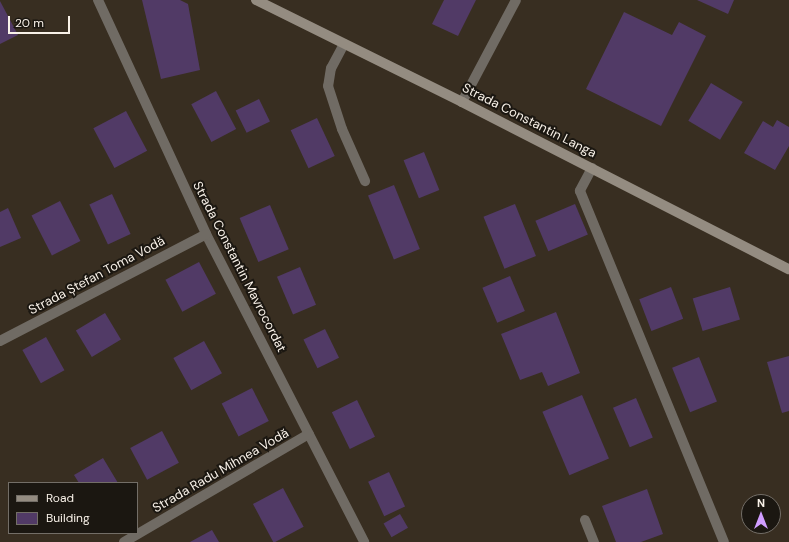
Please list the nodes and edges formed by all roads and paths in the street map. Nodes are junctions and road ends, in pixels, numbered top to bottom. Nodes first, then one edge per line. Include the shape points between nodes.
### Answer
1 (98, 0) edge
2 (256, 0) edge
3 (516, 0) edge
4 (344, 44) junction
5 (462, 102) junction
6 (592, 168) junction
7 (365, 181) dead end
8 (206, 234) junction
9 (789, 269) edge
10 (0, 341) edge
11 (310, 434) junction
12 (585, 520) dead end
13 (138, 534) edge
14 (138, 534) edge
15 (124, 542) edge
16 (364, 542) edge
17 (594, 542) edge
18 (724, 542) edge

1 - 8 street, Strada Constantin Mavrocordat
2 - 4 main road, Strada Constantin Langa
3 - 5 street
4 - 5 main road, Strada Constantin Langa
4 - 7 street via 331,68 328,86 342,129
5 - 6 main road, Strada Constantin Langa
6 - 9 main road, Strada Constantin Langa
6 - 18 street via 580,191
8 - 10 street, Strada Ștefan Toma Vodă
8 - 11 street, Strada Constantin Mavrocordat
11 - 13 street, Strada Radu Mihnea Vodă
11 - 16 street, Strada Constantin Mavrocordat
12 - 17 street
14 - 15 street, Strada Radu Mihnea Vodă

